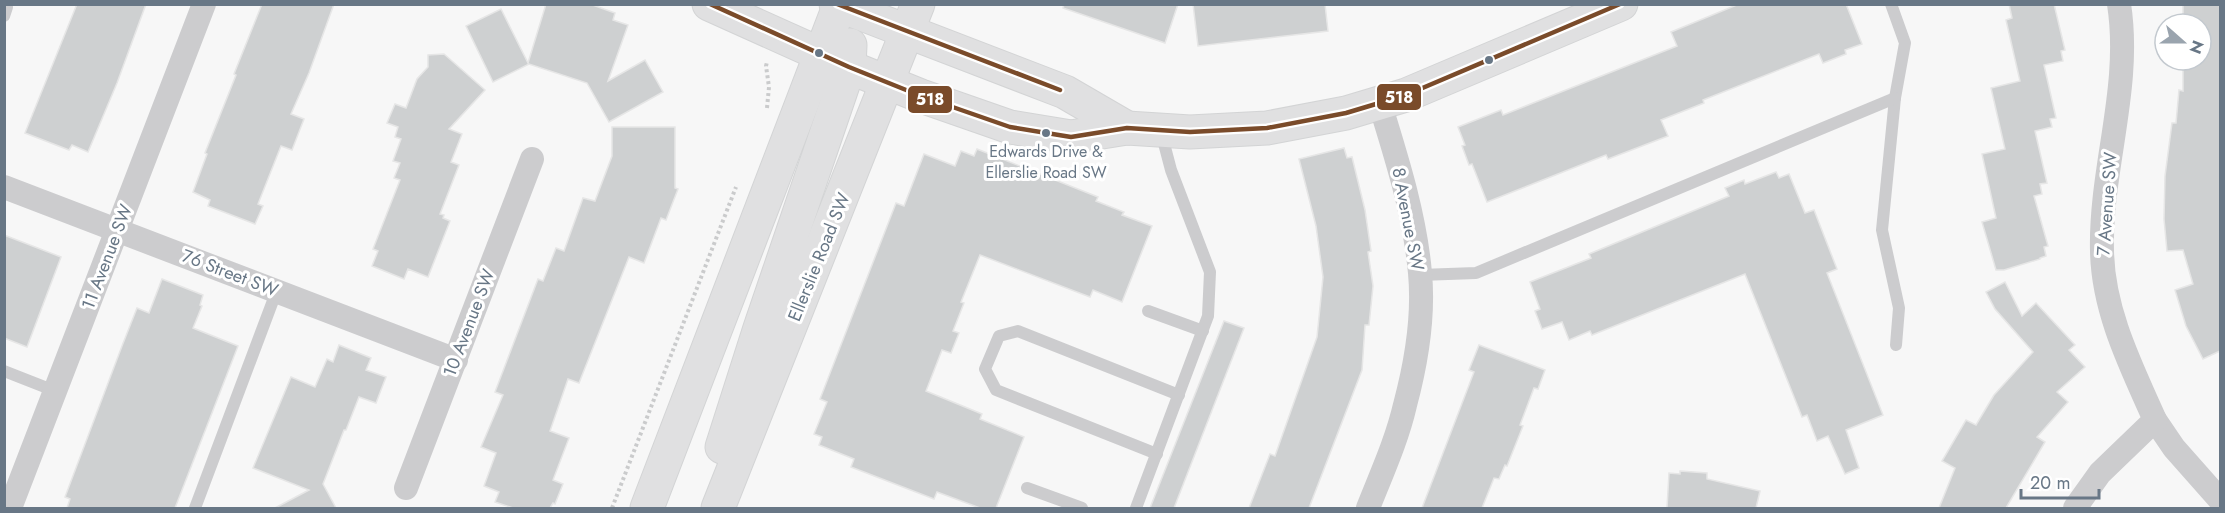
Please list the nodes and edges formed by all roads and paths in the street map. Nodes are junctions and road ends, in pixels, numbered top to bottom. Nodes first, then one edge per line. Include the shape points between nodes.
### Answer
1 (5, 4) edge
2 (204, 4) edge
3 (709, 4) edge
4 (1621, 4) edge
5 (1891, 4) edge
6 (2119, 4) edge
7 (838, 5) edge
8 (875, 12) edge
9 (4, 16) edge
10 (913, 18) edge
11 (770, 54) dead end
12 (835, 61) junction
13 (888, 83) junction
14 (1895, 98) junction
15 (1380, 104) junction
16 (766, 112) dead end
17 (1127, 128) junction
18 (1161, 131) junction
19 (532, 159) dead end
20 (740, 177) dead end
21 (4, 187) edge
22 (117, 231) junction
23 (1420, 275) junction
24 (277, 290) junction
25 (1148, 310) dead end
26 (1203, 331) junction
27 (1896, 345) dead end
28 (456, 360) junction
29 (4, 371) edge
30 (55, 391) junction
31 (1179, 395) junction
32 (2155, 420) junction
33 (1157, 454) junction
34 (406, 488) dead end
35 (1027, 488) dead end
36 (2220, 500) edge
37 (10, 508) edge
38 (195, 508) edge
39 (612, 508) edge
40 (647, 508) edge
41 (707, 508) edge
42 (717, 508) edge
43 (1082, 508) edge
44 (1136, 508) edge
45 (1368, 508) edge
46 (2075, 508) edge

1 - 9 lane
2 - 22 street, 11 Avenue SW
3 - 12 main road
4 - 15 main road
5 - 14 lane via 1905,43
6 - 32 street, 7 Avenue SW via 2122,71 2103,219 2103,272 2114,323
7 - 8 main road
7 - 12 main road
8 - 10 main road
8 - 13 main road via 869,40
10 - 13 main road, Ellerslie Road SW
10 - 17 main road via 1065,92
11 - 16 path via 766,66
12 - 13 main road
12 - 40 main road
12 - 41 main road
13 - 17 main road via 1010,127 1039,133 1071,137
13 - 42 main road, Ellerslie Road SW
14 - 23 lane via 1476,273
14 - 27 lane via 1882,230 1899,308
15 - 18 main road via 1267,128
15 - 23 street, 8 Avenue SW via 1409,206
17 - 18 main road
18 - 26 lane via 1171,170 1210,273 1208,315
19 - 28 street, 10 Avenue SW
20 - 39 path
21 - 22 street, 76 Street SW
22 - 24 street, 76 Street SW
22 - 30 street, 11 Avenue SW
23 - 45 street, 8 Avenue SW via 1415,360 1405,407
24 - 28 street, 76 Street SW
24 - 38 lane
25 - 26 lane
26 - 31 lane
28 - 34 street, 10 Avenue SW
29 - 30 lane
30 - 37 street, 11 Avenue SW
31 - 33 lane
31 - 33 lane via 1018,330 999,336 985,369 996,390
32 - 36 street, 7 Avenue SW
32 - 46 street via 2100,473
33 - 44 lane
35 - 43 lane

